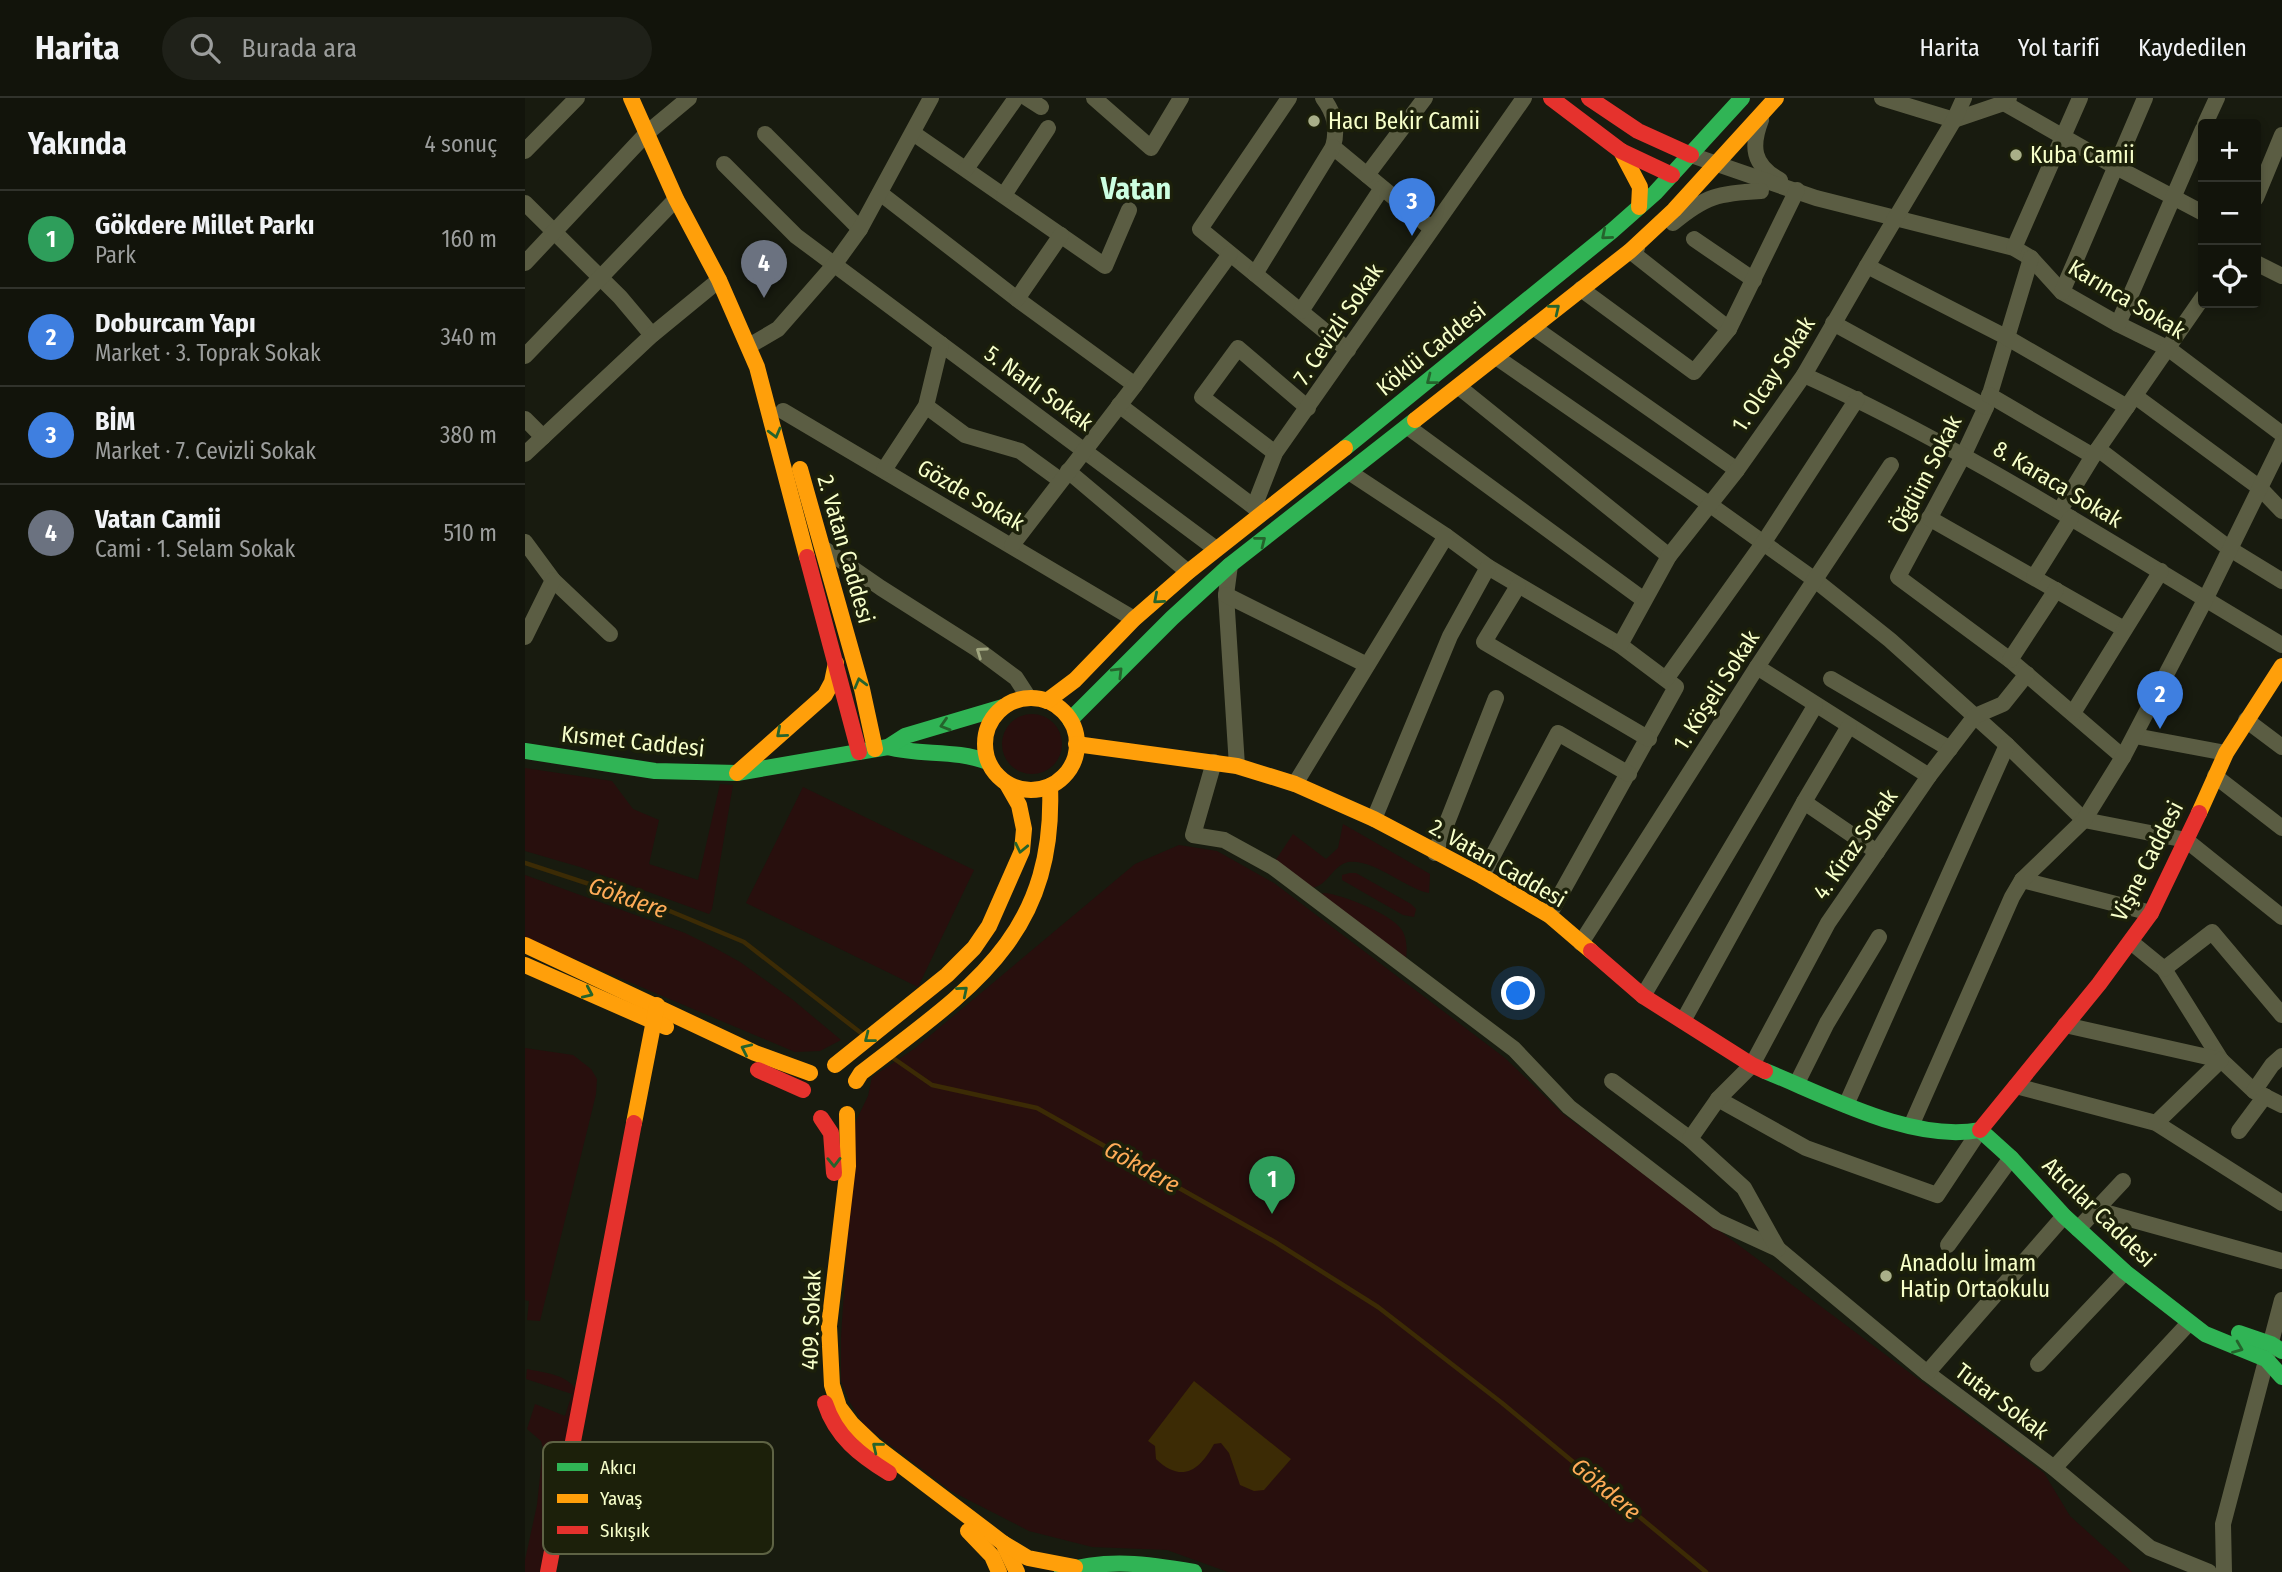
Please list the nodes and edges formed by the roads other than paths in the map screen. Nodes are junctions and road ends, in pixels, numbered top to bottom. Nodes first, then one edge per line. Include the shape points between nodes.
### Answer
1 (577, 98) edge
2 (631, 98) edge
3 (689, 98) edge
4 (930, 98) edge
5 (1016, 98) edge
6 (1027, 98) edge
7 (1181, 98) edge
8 (1289, 98) edge
9 (1323, 98) edge
10 (1524, 98) edge
11 (1551, 98) edge
12 (1587, 98) edge
13 (1742, 98) edge
14 (1882, 98) edge
15 (1964, 98) edge
16 (2080, 98) edge
17 (2145, 98) edge
18 (2217, 98) edge
19 (1099, 100) edge
20 (1420, 100) edge
21 (2007, 101) edge
22 (1770, 104) edge
23 (1041, 107) dead end
24 (1572, 113) junction
25 (2208, 119) edge
26 (1954, 120) junction
27 (1048, 128) dead end
28 (1714, 130) junction
29 (1636, 131) junction
30 (913, 132) junction
31 (647, 133) junction
32 (765, 134) dead end
33 (2063, 135) junction
34 (2282, 135) edge
35 (2198, 141) edge
36 (1333, 147) junction
37 (1621, 150) junction
38 (525, 151) edge
39 (1691, 155) junction
40 (724, 163) dead end
41 (1717, 164) junction
42 (2116, 167) junction
43 (966, 169) junction
44 (1367, 175) junction
45 (1672, 175) junction
46 (1699, 183) junction
47 (2261, 186) edge
48 (1382, 188) junction
49 (1761, 191) junction
50 (880, 193) junction
51 (1797, 193) junction
52 (1004, 195) junction
53 (2173, 197) junction
54 (676, 198) junction
55 (525, 203) edge
56 (1639, 206) junction
57 (1129, 210) dead end
58 (2198, 210) edge
59 (1896, 218) junction
60 (1431, 228) junction
61 (860, 229) junction
62 (555, 231) junction
63 (1061, 235) junction
64 (1694, 239) dead end
65 (2014, 248) junction
66 (1630, 251) junction
67 (1230, 254) junction
68 (2031, 258) junction
69 (525, 263) edge
70 (834, 265) junction
71 (2261, 265) edge
72 (1867, 266) junction
73 (1255, 274) junction
74 (2282, 275) edge
75 (601, 278) junction
76 (719, 280) junction
77 (1754, 280) junction
78 (1581, 289) junction
79 (2062, 292) junction
80 (1017, 299) junction
81 (2198, 305) edge
82 (1301, 311) junction
83 (1833, 323) junction
84 (2118, 324) junction
85 (1533, 327) junction
86 (1729, 329) junction
87 (652, 335) junction
88 (2006, 337) junction
89 (941, 344) junction
90 (750, 346) junction
91 (2169, 349) junction
92 (1348, 350) junction
93 (525, 356) edge
94 (1496, 357) junction
95 (757, 367) junction
96 (1804, 375) junction
97 (1135, 385) junction
98 (1459, 387) junction
99 (1857, 399) junction
100 (1987, 401) junction
101 (2131, 401) junction
102 (1119, 405) junction
103 (926, 406) junction
104 (1308, 408) junction
105 (783, 411) junction
106 (525, 419) edge
107 (1408, 427) junction
108 (2282, 434) edge
109 (543, 437) junction
110 (2282, 443) edge
111 (1084, 450) junction
112 (1275, 453) junction
113 (2096, 453) junction
114 (525, 454) edge
115 (1964, 454) junction
116 (1891, 465) dead end
117 (884, 470) junction
118 (1737, 470) junction
119 (1349, 472) junction
120 (1064, 475) junction
121 (2260, 488) junction
122 (1709, 504) junction
123 (1257, 510) junction
124 (2282, 511) edge
125 (2065, 514) junction
126 (1929, 517) junction
127 (1445, 536) junction
128 (525, 542) edge
129 (1763, 542) junction
130 (1012, 545) junction
131 (823, 548) junction
132 (1216, 549) junction
133 (2230, 549) junction
134 (1668, 556) junction
135 (1230, 565) junction
136 (1488, 567) junction
137 (2161, 571) junction
138 (1188, 572) junction
139 (2034, 577) junction
140 (553, 580) junction
141 (1815, 580) junction
142 (2282, 581) edge
143 (1518, 586) junction
144 (2056, 590) junction
145 (1226, 595) junction
146 (1644, 600) junction
147 (2205, 600) junction
148 (1134, 619) junction
149 (2125, 629) junction
150 (610, 634) dead end
151 (525, 637) edge
152 (1620, 645) junction
153 (2282, 645) edge
154 (2010, 660) junction
155 (836, 663) junction
156 (1367, 665) junction
157 (2282, 666) edge
158 (1757, 667) junction
159 (2027, 674) junction
160 (1831, 679) dead end
161 (1671, 683) junction
162 (1856, 694) junction
163 (1029, 698) junction
164 (1496, 698) dead end
165 (1047, 701) junction
166 (1815, 706) junction
167 (1003, 707) junction
168 (2073, 713) junction
169 (1975, 716) junction
170 (1070, 720) junction
171 (2246, 720) junction
172 (1844, 723) junction
173 (2135, 736) junction
174 (1650, 739) junction
175 (1076, 744) junction
176 (2007, 745) junction
177 (2282, 747) edge
178 (1950, 749) junction
179 (874, 750) junction
180 (525, 751) edge
181 (2226, 753) junction
182 (2123, 757) junction
183 (988, 762) junction
184 (1214, 762) junction
185 (1237, 766) junction
186 (737, 773) junction
187 (1629, 774) junction
188 (1929, 776) junction
189 (2215, 776) junction
190 (1007, 784) junction
191 (1295, 784) junction
192 (1050, 786) junction
193 (1804, 802) junction
194 (1374, 818) junction
195 (2084, 820) junction
196 (2282, 828) edge
197 (2186, 840) junction
198 (1877, 852) junction
199 (1435, 853) junction
200 (1482, 876) junction
201 (2022, 880) junction
202 (2151, 912) junction
203 (1549, 915) junction
204 (2282, 917) edge
205 (1879, 937) dead end
206 (2131, 942) junction
207 (1581, 943) junction
208 (525, 946) edge
209 (525, 965) edge
210 (2165, 969) junction
211 (1643, 996) junction
212 (655, 1013) junction
213 (2282, 1015) edge
214 (1683, 1021) junction
215 (2065, 1025) junction
216 (2282, 1056) edge
217 (2221, 1060) junction
218 (839, 1062) junction
219 (1752, 1065) junction
220 (810, 1073) junction
221 (859, 1077) junction
222 (1612, 1081) dead end
223 (1797, 1083) junction
224 (2016, 1086) junction
225 (803, 1090) junction
226 (2259, 1094) junction
227 (1718, 1099) junction
228 (1846, 1105) junction
229 (2282, 1105) edge
230 (847, 1114) junction
231 (821, 1118) junction
232 (2156, 1123) junction
233 (1911, 1126) junction
234 (1980, 1130) junction
235 (2239, 1131) dead end
236 (1690, 1139) junction
237 (2011, 1158) junction
238 (2123, 1181) dead end
239 (2282, 1203) edge
240 (2097, 1210) junction
241 (2064, 1216) junction
242 (2078, 1229) junction
243 (1948, 1245) dead end
244 (1778, 1249) junction
245 (2282, 1261) edge
246 (2125, 1272) junction
247 (2282, 1300) edge
248 (2189, 1323) junction
249 (2273, 1351) edge
250 (2038, 1364) dead end
251 (1927, 1373) junction
252 (2282, 1377) edge
253 (573, 1442) edge
254 (2054, 1468) junction
255 (980, 1541) junction
256 (1003, 1543) junction
257 (551, 1554) edge
258 (1068, 1569) edge
259 (548, 1572) edge
260 (983, 1572) edge
261 (999, 1572) edge
262 (1017, 1572) edge
263 (1194, 1572) edge
264 (2209, 1572) edge
265 (2224, 1572) edge

1 - 38 street
2 - 31 main road, 2. Vatan Caddesi
3 - 31 street
4 - 30 street
5 - 43 street
6 - 23 street
7 - 19 street via 1151,148
8 - 67 street via 1200,229
9 - 36 street via 1334,117 1337,134
10 - 60 street, 7. Cevizli Sokak
11 - 24 main road
12 - 24 street
12 - 29 main road
13 - 28 main road, Köklü Caddesi
14 - 26 street
15 - 26 street, 1. Olcay Sokak
16 - 33 street
17 - 42 street
18 - 25 street
20 - 44 street
21 - 26 street
21 - 33 street
22 - 41 main road, Köklü Caddesi
22 - 51 street via 1754,147 1758,161
24 - 37 main road
26 - 59 street, 1. Olcay Sokak
27 - 52 street
28 - 29 main road via 1686,139
28 - 39 main road, Köklü Caddesi
29 - 39 main road
30 - 43 street
30 - 50 street
31 - 54 main road, 2. Vatan Caddesi
31 - 62 street
32 - 61 street
33 - 42 street
33 - 65 street
34 - 47 street
35 - 53 street
36 - 44 street
36 - 73 street
37 - 45 main road
37 - 56 main road via 1640,187
39 - 41 street
39 - 45 main road, Köklü Caddesi
40 - 70 street, 5. Narlı Sokak via 796,236
41 - 46 main road, Köklü Caddesi
41 - 51 street
42 - 53 street
42 - 79 street
43 - 52 street
44 - 48 street
45 - 46 street
45 - 56 main road, Köklü Caddesi
46 - 49 street
46 - 66 main road, Köklü Caddesi
48 - 60 street
48 - 82 street
49 - 51 street
49 - 66 street via 1723,192 1703,201 1654,239
50 - 61 street
50 - 80 street
51 - 59 street, Karınca Sokak
51 - 77 street
52 - 63 street
53 - 58 street
53 - 84 street
54 - 75 street
54 - 76 main road, 2. Vatan Caddesi
55 - 62 street
56 -> 123 main road, Köklü Caddesi via 1440,373
57 - 63 street via 1105,266
59 - 65 street, Karınca Sokak
59 - 72 street, 1. Olcay Sokak
60 - 92 street, 7. Cevizli Sokak
61 - 70 street
62 - 69 street
62 - 75 street
63 - 80 street
64 - 77 street
65 - 68 street, Karınca Sokak
66 - 78 main road, Köklü Caddesi
66 - 86 street
67 - 73 street
67 - 97 street
68 - 79 street, Karınca Sokak
68 - 88 street, Öğdüm Sokak
70 - 89 street, 5. Narlı Sokak
70 - 90 street via 778,329
71 - 74 street
72 - 83 street, 1. Olcay Sokak
72 - 88 street
73 - 82 street
75 - 87 street
75 - 93 street
76 - 87 street
76 - 90 main road, 2. Vatan Caddesi
77 - 86 street
85 -> 78 main road, Köklü Caddesi
78 - 86 street via 1694,372
79 - 84 street, Karınca Sokak
80 - 97 street
81 - 91 street
82 - 92 street
83 - 96 street, 1. Olcay Sokak
83 - 100 street
84 - 91 street, Karınca Sokak
85 - 94 main road, Köklü Caddesi
85 - 118 street
87 - 109 street
88 - 100 street, Öğdüm Sokak
88 - 101 street
89 - 103 street
89 - 111 street, 5. Narlı Sokak
90 - 95 main road, 2. Vatan Caddesi
91 - 101 street
91 - 108 street, Karınca Sokak
92 - 104 street, 7. Cevizli Sokak
94 - 98 main road, Köklü Caddesi
94 - 122 street
95 - 105 main road, 2. Vatan Caddesi
95 -> 155 main road, 2. Vatan Caddesi
96 - 99 street, 8. Karaca Sokak
96 - 118 street, 1. Olcay Sokak
97 - 102 street
98 - 107 main road, Köklü Caddesi
98 - 134 street
99 - 115 street, 8. Karaca Sokak
99 - 129 street
100 - 113 street
100 - 115 street, Öğdüm Sokak
101 - 113 street
101 - 121 street
102 - 111 street
102 - 123 street
103 - 117 street
103 - 120 street via 965,435 1020,451
104 - 112 street, 7. Cevizli Sokak
104 - 112 street via 1238,348 1202,397
105 - 117 street, Gözde Sokak
105 - 131 main road, 2. Vatan Caddesi
106 - 109 street
107 - 119 main road, Köklü Caddesi
107 - 146 street
109 - 114 street
110 - 121 street
111 - 120 street
111 - 132 street, 5. Narlı Sokak
112 - 123 street, 7. Cevizli Sokak
113 - 125 street
113 - 133 street
115 - 125 street, 8. Karaca Sokak
115 - 126 street, Öğdüm Sokak
116 - 141 street, 1. Köşeli Sokak
117 - 130 street, Gözde Sokak
118 - 122 street, 1. Olcay Sokak
119 - 127 street
135 -> 119 main road, Köklü Caddesi
120 - 130 street
120 - 138 street
121 - 124 street
121 - 133 street
122 - 129 street
122 - 134 street, 1. Olcay Sokak
123 - 132 main road, Köklü Caddesi
125 - 137 street, 8. Karaca Sokak
125 - 139 street
126 - 139 street
126 - 154 street, Öğdüm Sokak via 1898,577
127 - 136 street
127 - 156 street
128 - 140 street
129 - 141 street
129 - 161 street
130 - 148 street, Gözde Sokak
163 -> 131 street via 1016,678 997,663
179 -> 131 main road, 2. Vatan Caddesi
132 - 138 main road, Köklü Caddesi
133 - 142 street
133 - 147 street
134 - 146 street, 1. Olcay Sokak
135 - 145 street
170 -> 135 main road, Köklü Caddesi
136 - 143 street
136 - 194 street via 1450,636
137 - 147 street, 8. Karaca Sokak
137 - 149 street
138 -> 148 main road, Köklü Caddesi
139 - 144 street
140 - 150 street
140 - 151 street
141 - 158 street, 1. Köşeli Sokak
141 - 169 street
143 - 152 street
143 - 174 street via 1484,642
144 - 149 street
144 - 154 street
145 - 156 street
145 - 185 street
146 - 152 street, 1. Olcay Sokak
147 - 153 street, 8. Karaca Sokak
147 - 173 street
148 - 165 main road, Köklü Caddesi via 1075,681
149 - 168 street
152 - 161 street
154 - 159 street, Öğdüm Sokak
155 - 179 main road, 2. Vatan Caddesi
155 -> 186 main road via 825,695
156 - 191 street
157 - 171 main road, Vişne Caddesi
158 - 166 street
158 - 207 street, 1. Köşeli Sokak
159 - 168 street, Öğdüm Sokak
159 - 169 street, 4. Kiraz Sokak via 2003,704
160 - 162 street
161 - 174 street
162 - 172 street
162 - 178 street
163 - 165 main road
163 - 167 main road
164 - 199 street
165 - 170 main road
166 - 172 street
166 - 211 street
167 -> 179 main road
167 - 183 main road via 986,732
168 - 182 street, Öğdüm Sokak
169 - 176 street
169 - 178 street, 4. Kiraz Sokak
170 - 175 main road
171 - 177 street
171 - 181 main road, Vişne Caddesi
172 - 188 street
172 - 193 street
173 - 181 street
173 - 182 street
174 - 187 street
175 - 184 main road, 2. Vatan Caddesi
175 - 192 main road via 1072,765
176 - 195 street
176 - 228 street
178 - 188 street, 4. Kiraz Sokak
179 - 183 main road via 946,751
179 - 186 main road, Kısmet Caddesi
180 - 186 main road, Kısmet Caddesi via 655,771
181 - 189 main road, Vişne Caddesi
182 - 195 street
183 - 190 main road
184 - 185 main road, 2. Vatan Caddesi
184 - 244 street via 1193,835 1224,840 1273,867 1514,1049 1569,1107 1717,1221
185 - 191 main road, 2. Vatan Caddesi
187 - 200 street via 1558,733
187 - 203 street
188 - 198 street, 4. Kiraz Sokak
189 - 196 street
189 - 197 main road, Vişne Caddesi
190 - 192 main road via 1036,790
190 -> 218 main road via 1019,805 1024,829 1021,851 989,926 947,975
191 - 194 main road, 2. Vatan Caddesi
221 -> 192 main road via 990,967 1006,947 1047,856
193 - 198 street
193 - 214 street
194 - 199 main road, 2. Vatan Caddesi
195 - 197 street
195 - 201 street
197 - 202 main road, Vişne Caddesi
197 - 204 street
198 - 219 street, 4. Kiraz Sokak via 1828,923
199 - 200 main road, 2. Vatan Caddesi
200 - 203 main road, 2. Vatan Caddesi
201 - 202 street
201 - 233 street
202 - 206 main road, Vişne Caddesi
203 - 207 main road, 2. Vatan Caddesi
205 - 223 street
206 - 210 street
206 - 215 main road, Vişne Caddesi
207 - 211 main road, 2. Vatan Caddesi
208 - 212 main road
209 -> 212 main road
210 - 213 street via 2212,932
210 - 217 street
211 - 214 main road, 2. Vatan Caddesi
220 -> 212 main road
212 - 225 main road
212 - 253 main road
214 - 219 main road, 2. Vatan Caddesi
215 - 217 street
215 - 224 main road, Vişne Caddesi
216 - 226 street via 2272,1065
217 - 226 street
217 - 232 street
218 - 220 main road
218 - 221 main road
219 - 223 main road, 2. Vatan Caddesi
219 - 227 street, 4. Kiraz Sokak
220 - 225 main road
221 - 230 main road via 857,1099
222 - 236 street
223 - 228 main road, 2. Vatan Caddesi
224 - 232 street
224 - 234 main road, Vişne Caddesi
225 - 231 main road via 807,1107
226 - 229 street
226 - 235 street
227 - 234 street via 1806,1148 1937,1195
227 - 236 street, 4. Kiraz Sokak
228 - 233 main road, 2. Vatan Caddesi
230 - 231 main road
256 -> 230 main road, 409. Sokak via 879,1450 839,1408 830,1377 829,1327 848,1170
231 -> 255 main road, 409. Sokak via 831,1133 834,1171 822,1324 821,1381 826,1408 851,1448 927,1498
232 - 239 street
233 - 234 main road, 2. Vatan Caddesi via 1952,1134
234 - 237 main road, Atıcılar Caddesi
236 - 244 street via 1744,1188
237 - 241 main road, Atıcılar Caddesi
237 - 243 street
238 - 240 street
240 - 242 street
240 - 245 street
241 - 242 main road, Atıcılar Caddesi
241 - 251 street
242 - 246 main road, Atıcılar Caddesi
244 - 251 street, Tutar Sokak
246 - 248 main road, Atıcılar Caddesi
246 - 250 street
247 - 249 street
248 - 249 main road, Atıcılar Caddesi via 2205,1334
248 - 254 street
249 - 252 main road, Atıcılar Caddesi
249 - 265 street via 2223,1524
251 - 254 street, Tutar Sokak
254 - 264 street, Tutar Sokak via 2150,1548
255 - 260 main road
255 - 261 main road, 409. Sokak
256 - 258 main road via 1028,1558
256 - 262 main road, 409. Sokak
257 - 259 main road
258 - 263 main road via 1111,1564

